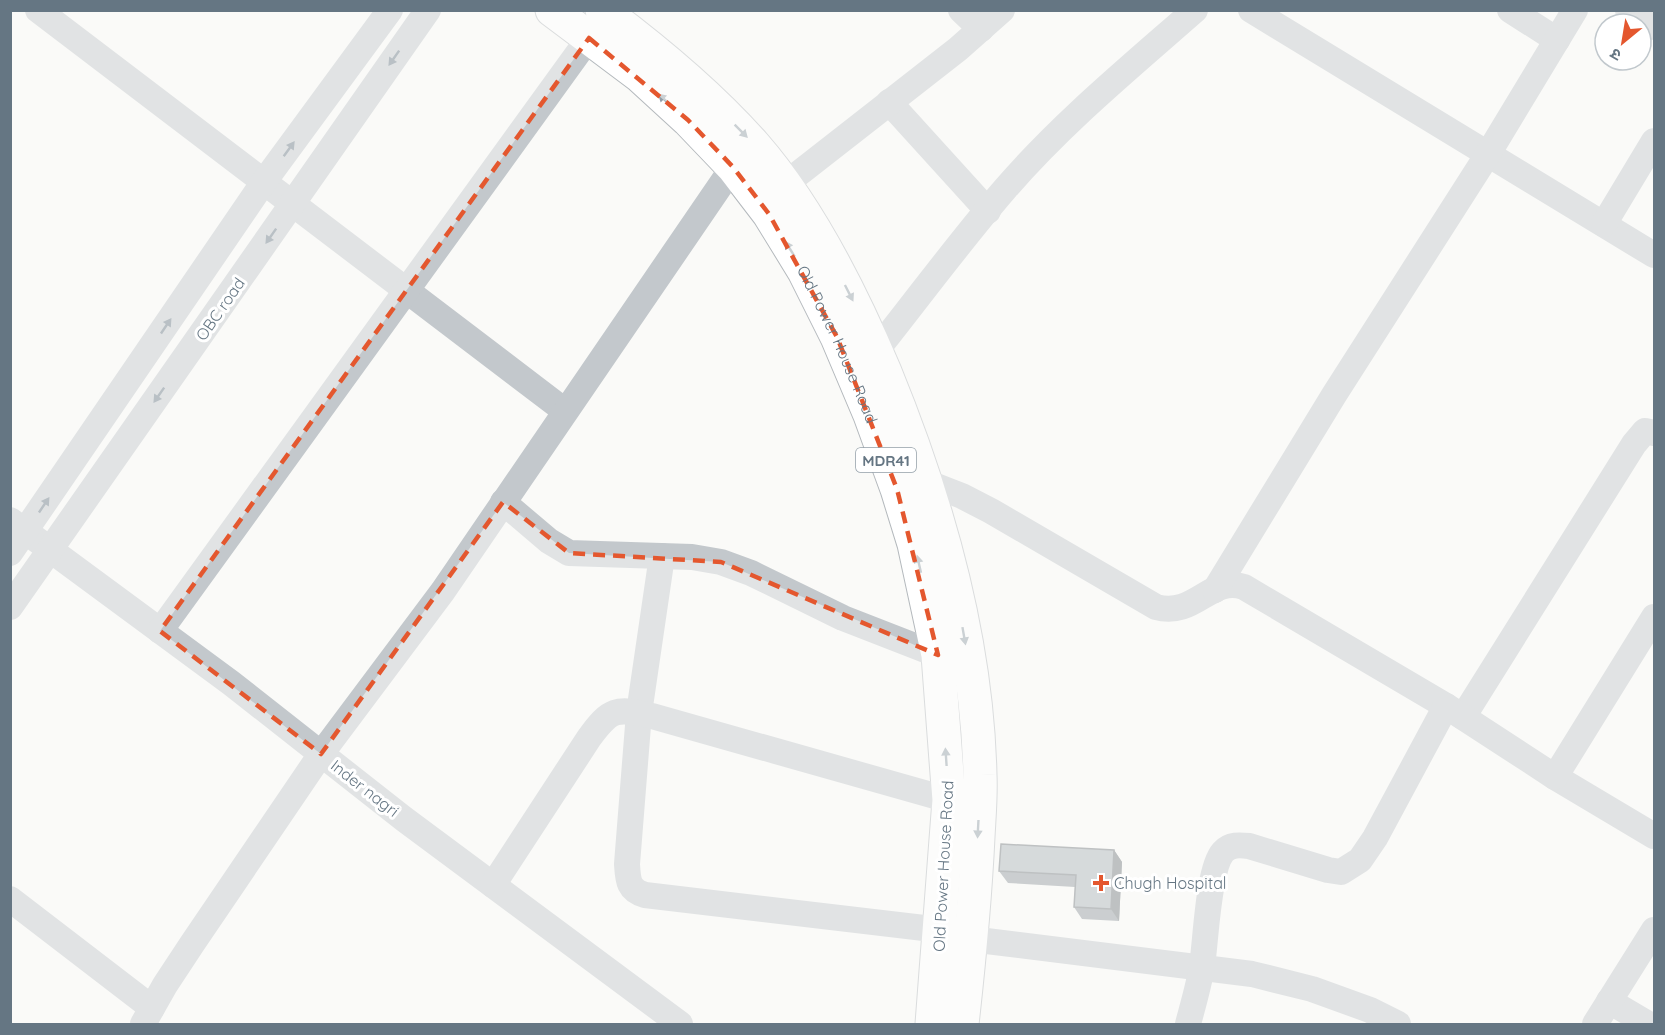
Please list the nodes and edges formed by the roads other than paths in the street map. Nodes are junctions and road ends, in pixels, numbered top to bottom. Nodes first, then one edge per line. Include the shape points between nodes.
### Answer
1 (38, 10) edge
2 (390, 10) edge
3 (428, 10) edge
4 (552, 10) edge
5 (961, 10) edge
6 (1002, 10) edge
7 (1195, 10) edge
8 (1251, 10) edge
9 (1510, 10) edge
10 (1575, 10) edge
11 (1628, 10) edge
12 (596, 25) edge
13 (1654, 27) edge
14 (981, 29) junction
15 (1557, 40) junction
16 (889, 102) junction
17 (1654, 141) edge
18 (1488, 154) junction
19 (733, 167) junction
20 (263, 183) junction
21 (784, 185) junction
22 (292, 206) junction
23 (988, 211) junction
24 (1604, 224) junction
25 (1654, 255) edge
26 (406, 292) junction
27 (876, 351) junction
28 (565, 411) junction
29 (1652, 427) edge
30 (912, 486) junction
31 (503, 502) junction
32 (18, 526) edge
33 (50, 550) junction
34 (10, 553) edge
35 (662, 556) junction
36 (1215, 590) junction
37 (10, 607) edge
38 (1654, 618) edge
39 (160, 631) junction
40 (938, 656) junction
41 (1454, 711) junction
42 (639, 713) junction
43 (321, 754) junction
44 (1556, 777) junction
45 (949, 800) junction
46 (1654, 836) edge
47 (493, 885) junction
48 (10, 899) edge
49 (1654, 930) edge
50 (956, 934) junction
51 (1202, 968) junction
52 (1609, 1001) junction
53 (148, 1016) edge
54 (1367, 1017) edge
55 (680, 1024) edge
56 (932, 1024) edge
57 (962, 1024) edge
58 (1188, 1024) edge
59 (1398, 1024) edge
60 (1595, 1024) edge
61 (1648, 1024) edge

1 - 20 street
20 -> 2 street
3 -> 22 street, OBC road
4 - 12 highway, Old Power House Road / MDR41
5 - 14 street
6 - 14 street
7 - 23 street via 1087,105
8 - 18 street
9 - 15 street
10 - 15 street
11 - 13 street
19 -> 12 highway, Old Power House Road / MDR41 via 640,76
12 -> 21 highway, Old Power House Road / MDR41 via 659,53 756,147
12 - 26 street
14 - 16 street
15 - 18 street
16 - 21 street
16 - 23 street
17 - 24 street
18 - 24 street
18 - 36 street
19 - 28 street
30 -> 19 highway, Old Power House Road / MDR41 via 870,415 804,270
20 - 22 street
32 -> 20 street
21 -> 27 highway, Old Power House Road / MDR41 via 830,256
22 - 26 street
22 -> 33 street, OBC road
23 - 27 street
24 - 25 street
26 - 28 street
26 - 39 street
27 - 30 highway, Old Power House Road / MDR41
28 - 31 street
29 - 41 street via 1634,444
30 - 36 street via 962,496 1156,607 1180,609
40 -> 30 highway, Old Power House Road / MDR41 via 914,544
30 -> 50 highway, Old Power House Road / MDR41 via 948,556 973,685 980,775 975,891
31 - 35 street via 569,554
31 - 43 street
32 - 33 street, Inder nagri
32 - 34 street
33 - 37 street, OBC road
33 - 39 street, Inder nagri
35 - 40 street via 721,562
35 - 42 street
36 - 41 street via 1229,584 1244,587
38 - 44 street
39 - 43 street, Inder nagri
45 -> 40 highway, Old Power House Road / MDR41
41 - 44 street
41 - 51 street via 1375,838 1351,867 1341,872 1328,870 1249,846 1238,845 1224,851 1215,867
42 - 45 street
42 - 47 street via 611,713 602,721
42 - 50 street via 627,864 632,890 645,895
43 - 47 street, Inder nagri
43 - 53 street
44 - 46 street
45 - 50 highway, Old Power House Road / MDR41
47 - 55 street, Inder nagri
48 - 53 street
49 - 52 street
50 - 51 street
50 - 56 highway, Old Power House Road / MDR41
50 - 57 highway, Old Power House Road / MDR41
51 - 54 street via 1252,974 1312,989
51 - 58 street
52 - 60 street
52 - 61 street
54 - 59 street

